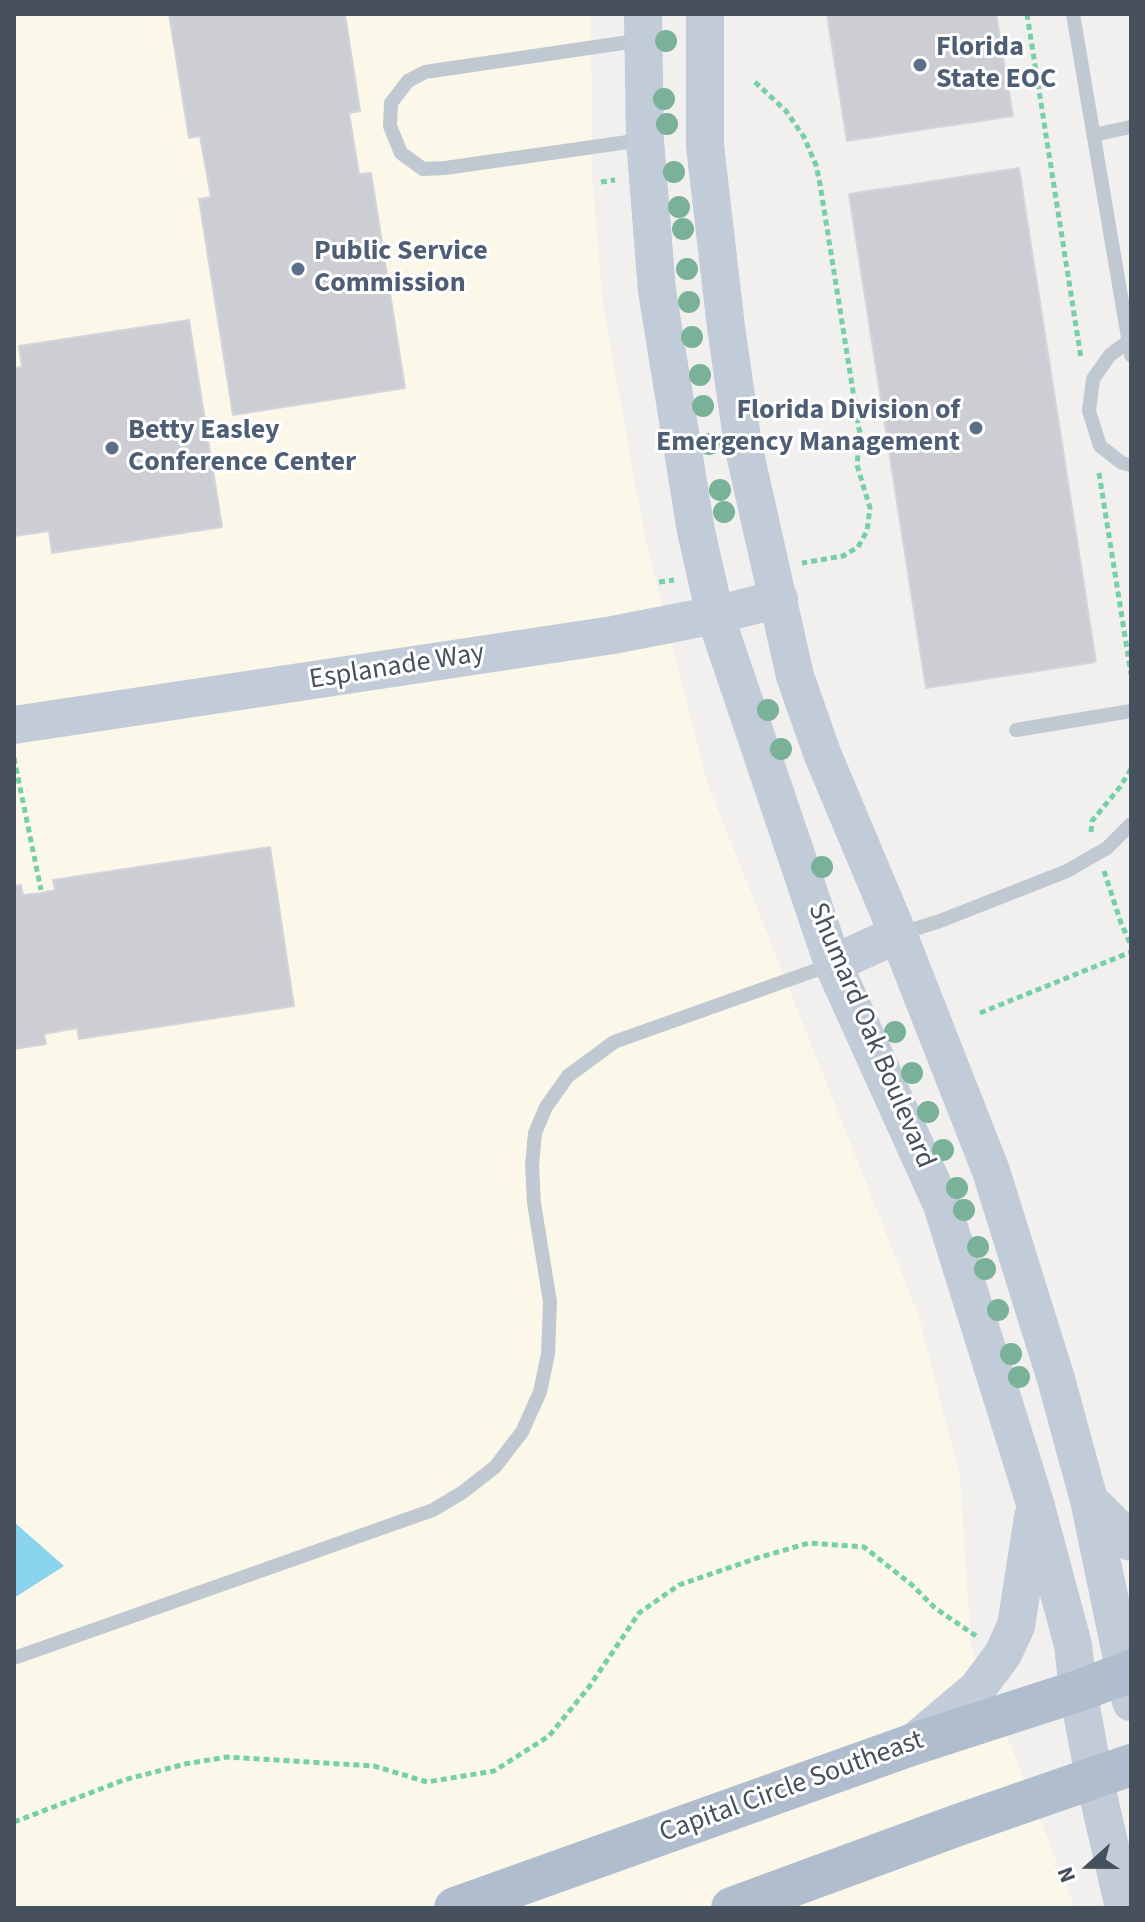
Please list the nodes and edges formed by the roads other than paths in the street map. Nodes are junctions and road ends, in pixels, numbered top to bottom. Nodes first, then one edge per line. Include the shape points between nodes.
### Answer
1 (705, 14) edge
2 (1073, 14) edge
3 (643, 27) edge
4 (1131, 127) edge
5 (1093, 135) junction
6 (645, 140) junction
7 (1130, 348) edge
8 (1131, 465) edge
9 (774, 583) junction
10 (715, 615) junction
11 (1131, 711) edge
12 (14, 725) edge
13 (1016, 730) dead end
14 (1131, 824) edge
15 (898, 934) junction
16 (833, 964) junction
17 (1089, 1500) junction
18 (1035, 1503) junction
19 (1131, 1542) edge
20 (14, 1658) edge
21 (1129, 1682) edge
22 (1078, 1691) junction
23 (911, 1745) junction
24 (1113, 1771) edge
25 (455, 1908) edge
26 (732, 1908) edge
27 (1124, 1908) edge

1 - 9 street via 705,146 724,312 743,445
2 - 5 lane
3 - 6 street, Shumard Oak Boulevard
3 - 6 lane via 425,72 408,81 391,103 390,126 401,153 423,169
4 - 5 lane
5 - 7 lane
6 - 10 street, Shumard Oak Boulevard via 657,291
7 - 8 lane via 1110,355 1093,379 1089,411 1100,446
9 - 10 street, Esplanade Way
9 - 15 street via 795,676 817,739
10 - 12 street, Esplanade Way
10 - 16 street, Shumard Oak Boulevard
11 - 13 lane
14 - 15 lane via 1107,848 1067,871
15 - 16 street
15 - 17 street via 991,1171
16 - 18 street, Shumard Oak Boulevard via 942,1205
16 - 20 lane via 614,1042 568,1076 546,1107 535,1133 532,1165 550,1302 548,1354 540,1392 522,1432 495,1467 433,1510
17 - 19 street
17 - 21 street
18 - 22 street, Shumard Oak Boulevard via 1073,1645
18 - 23 street via 1016,1626 1003,1654 977,1689
21 - 22 main road, Capital Circle Southeast
22 - 23 main road, Capital Circle Southeast
22 - 24 street, Shumard Oak Boulevard
23 - 25 main road, Capital Circle Southeast
24 - 26 main road
24 - 27 street, Shumard Oak Boulevard

